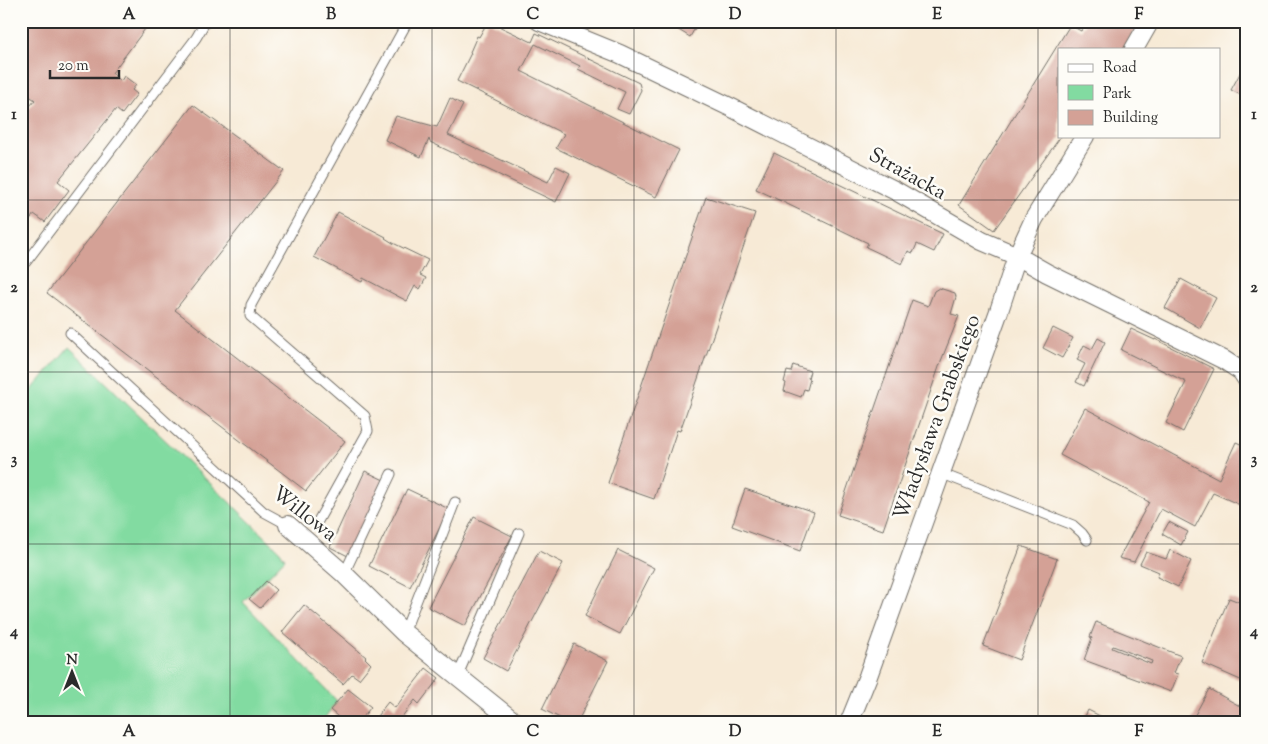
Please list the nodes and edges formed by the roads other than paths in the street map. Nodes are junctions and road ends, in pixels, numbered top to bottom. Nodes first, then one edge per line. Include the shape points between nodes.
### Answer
1 (206, 21) edge
2 (408, 21) edge
3 (539, 21) edge
4 (1150, 21) edge
5 (1135, 48) edge
6 (1084, 138) edge
7 (1017, 256) junction
8 (26, 262) dead end
9 (70, 334) dead end
10 (1247, 380) edge
11 (940, 473) junction
12 (391, 474) dead end
13 (455, 502) dead end
14 (318, 521) dead end
15 (288, 525) joint
16 (519, 533) dead end
17 (1087, 540) dead end
18 (344, 574) junction
19 (404, 633) junction
20 (458, 675) junction
21 (516, 723) edge
22 (849, 723) edge

1 - 8 lane
2 - 14 lane via 251,305 250,316 365,416 368,431
3 - 7 street, Strażacka via 620,54 732,108 896,191 982,241
4 - 5 street
6 - 7 street, Władysława Grabskiego via 1034,219
7 - 10 street, Strażacka via 1224,360 1241,371
7 - 11 street, Władysława Grabskiego
9 - 15 lane, Willowa via 264,512
11 - 17 lane via 1072,525
11 - 22 street, Władysława Grabskiego
12 - 18 lane
13 - 19 lane
15 - 18 street, Willowa
16 - 20 lane
18 - 19 street, Willowa
19 - 20 street, Willowa
20 - 21 street, Willowa

